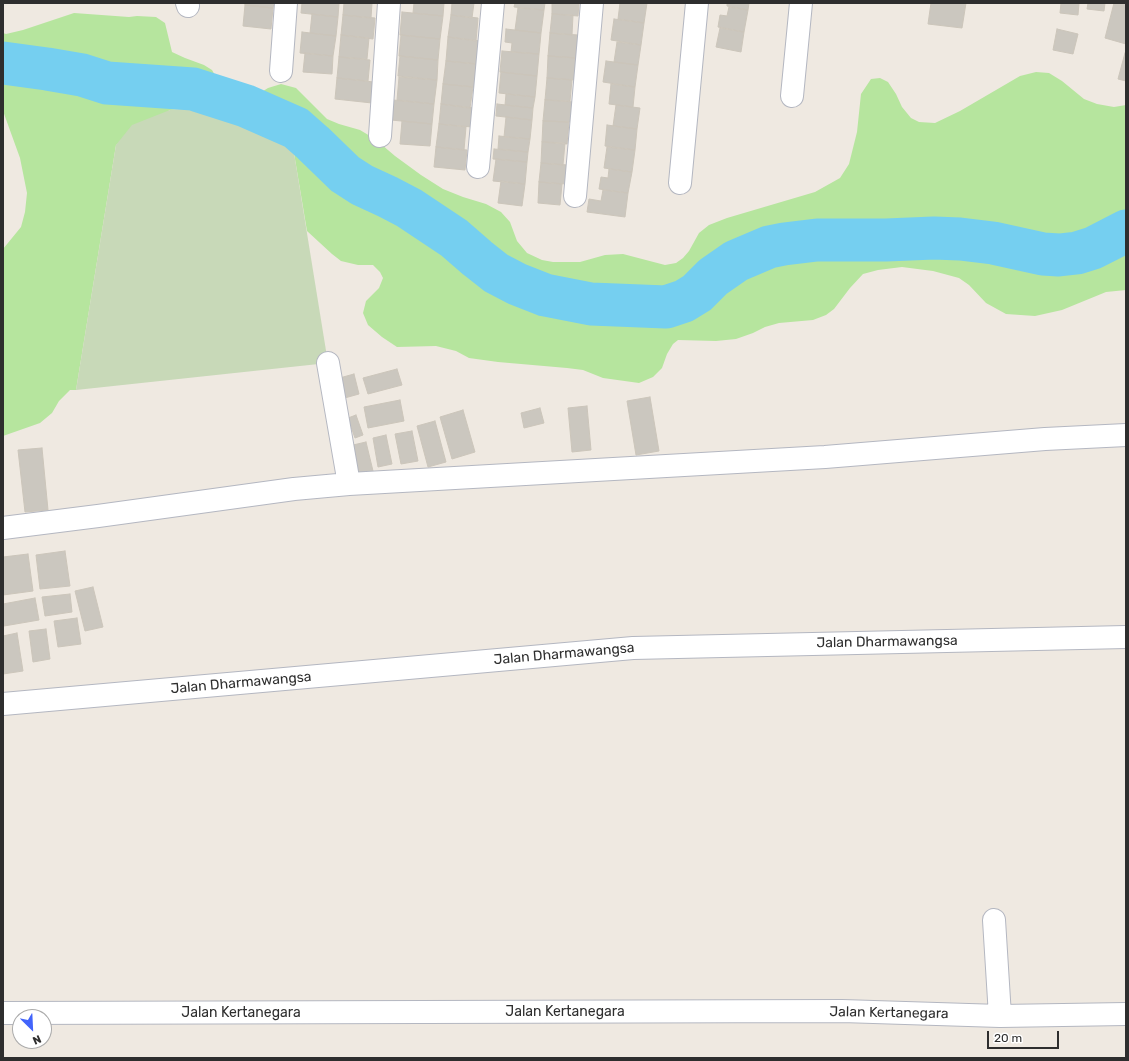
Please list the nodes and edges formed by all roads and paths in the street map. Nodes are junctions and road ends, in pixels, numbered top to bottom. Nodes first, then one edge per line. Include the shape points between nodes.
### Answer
1 (286, 3) edge
2 (389, 3) edge
3 (493, 3) edge
4 (592, 3) edge
5 (697, 3) edge
6 (801, 3) edge
7 (281, 71) dead end
8 (792, 96) dead end
9 (380, 136) dead end
10 (478, 167) dead end
11 (680, 183) dead end
12 (576, 196) dead end
13 (328, 363) dead end
14 (1126, 435) edge
15 (349, 484) junction
16 (3, 528) edge
17 (1126, 637) edge
18 (3, 704) edge
19 (994, 920) dead end
20 (3, 1013) edge
21 (1126, 1014) edge
22 (1000, 1016) junction

1 - 7 street
2 - 9 street
3 - 10 street
4 - 12 street
5 - 11 street
6 - 8 street
13 - 15 street
14 - 15 street via 825,457
15 - 16 street
17 - 18 street, Jalan Dharmawangsa via 633,648
19 - 22 street
20 - 22 street, Jalan Kertanegara via 842,1012
21 - 22 street, Jalan Kertanegara

